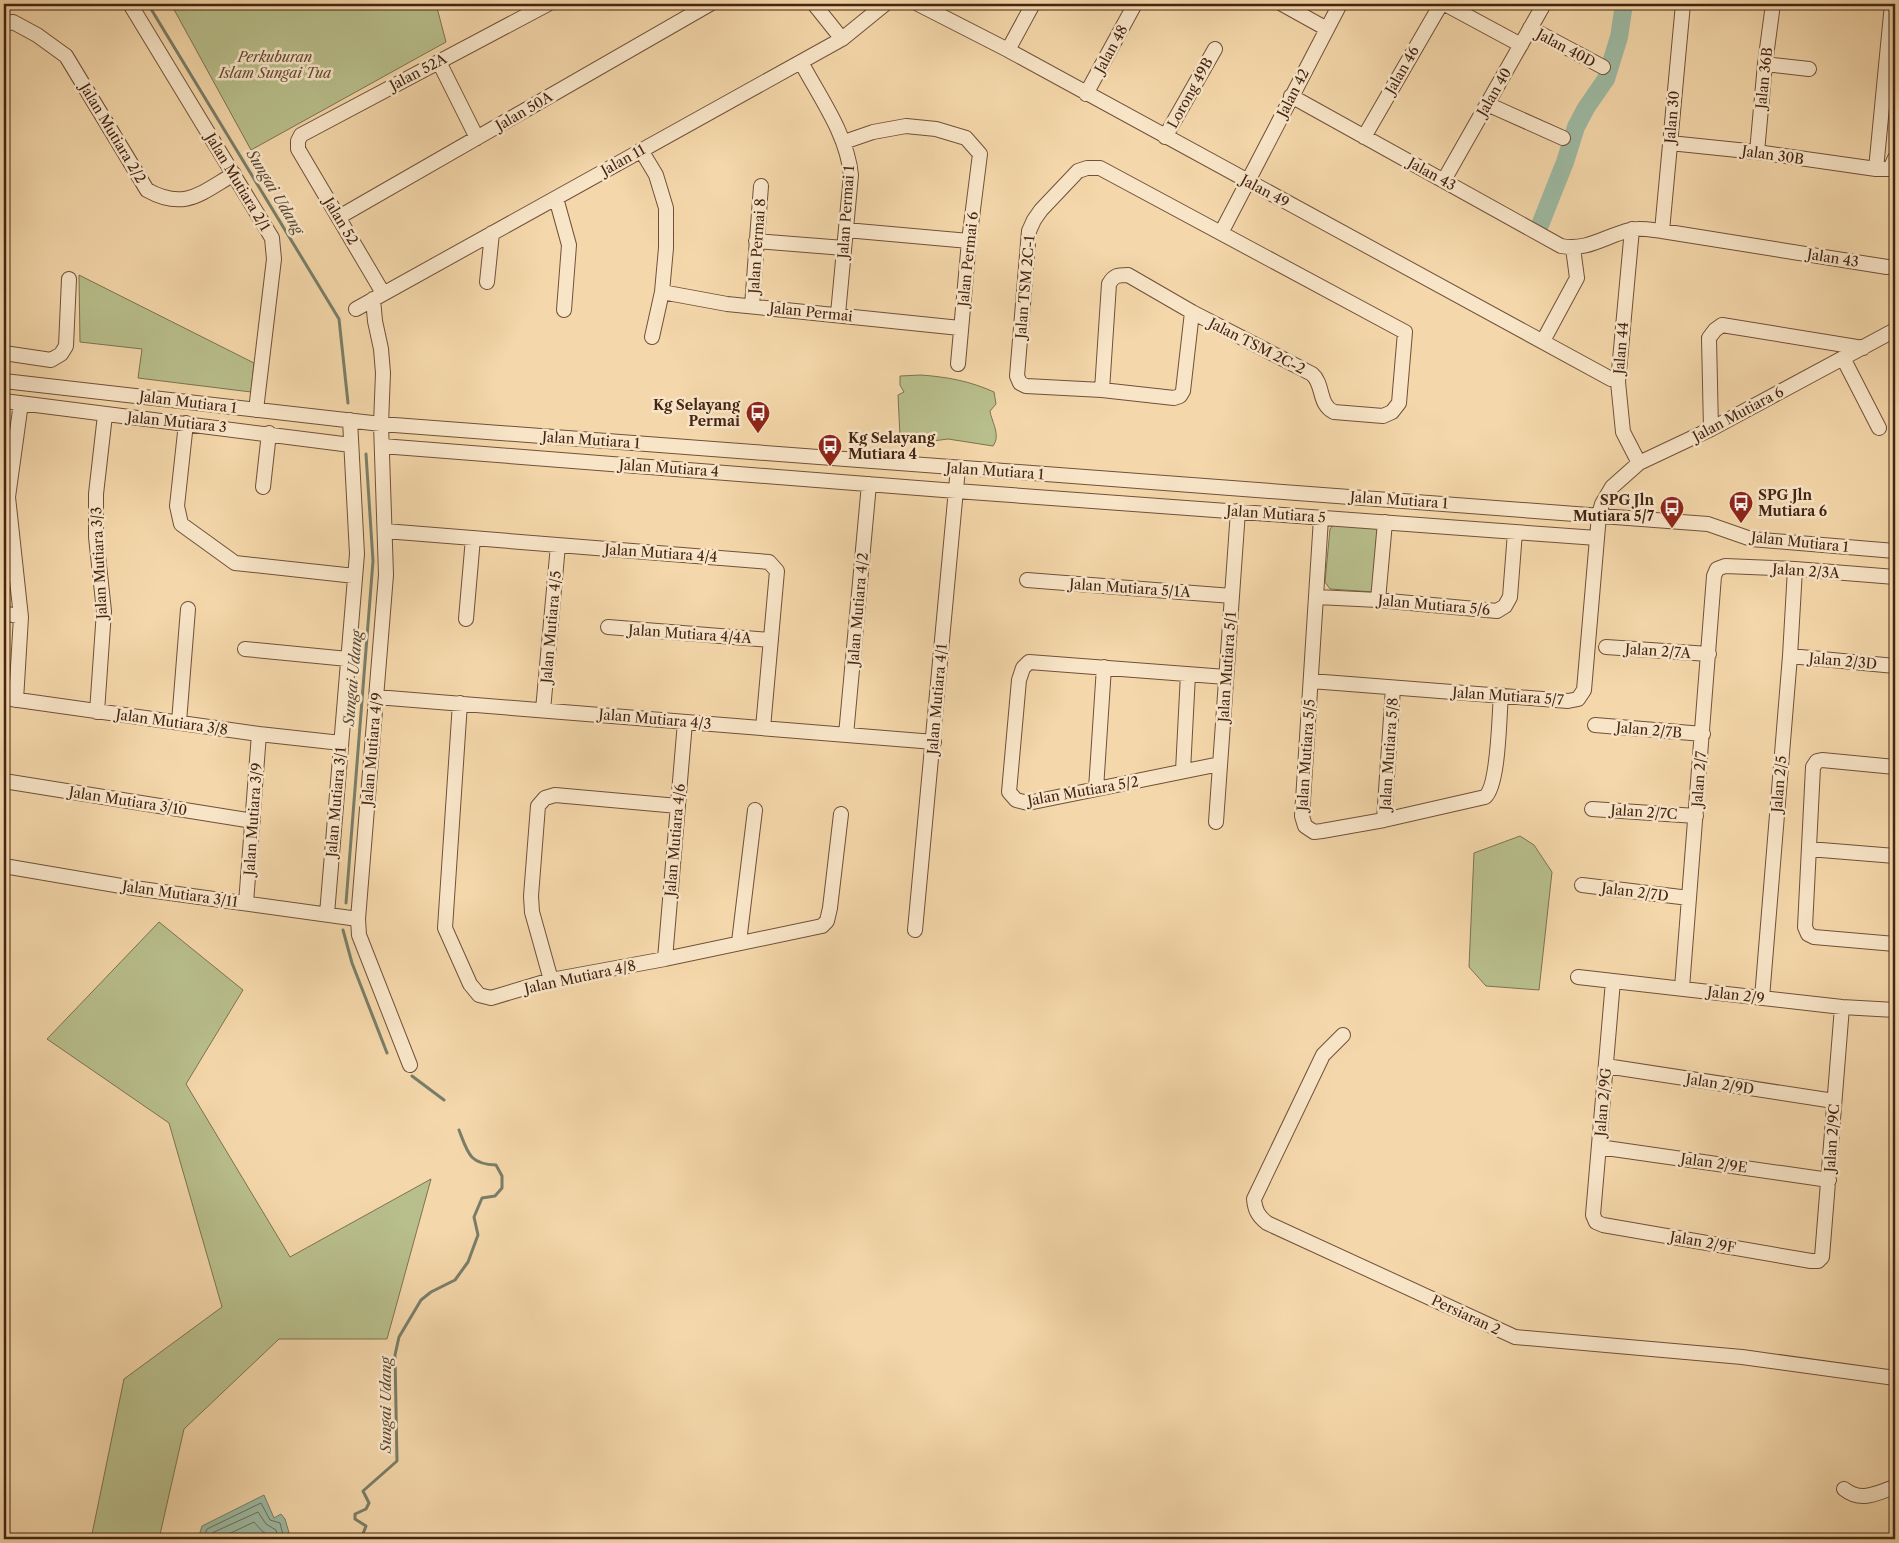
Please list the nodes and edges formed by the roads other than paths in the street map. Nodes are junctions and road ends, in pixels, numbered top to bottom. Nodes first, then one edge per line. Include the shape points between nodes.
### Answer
1 (130, 4) edge
2 (548, 4) edge
3 (709, 4) edge
4 (814, 4) edge
5 (885, 4) edge
6 (918, 4) edge
7 (1033, 4) edge
8 (1135, 4) edge
9 (1282, 4) edge
10 (1340, 4) edge
11 (1441, 4) edge
12 (1445, 4) edge
13 (1544, 4) edge
14 (1683, 4) edge
15 (1773, 4) edge
16 (1892, 4) edge
17 (4, 23) edge
18 (1530, 28) junction
19 (1326, 29) junction
20 (842, 40) junction
21 (1521, 45) junction
22 (1215, 49) dead end
23 (1008, 50) junction
24 (439, 62) junction
25 (801, 62) junction
26 (1765, 64) junction
27 (1602, 67) dead end
28 (1809, 69) dead end
29 (1889, 76) edge
30 (1086, 94) junction
31 (1291, 96) junction
32 (1487, 104) junction
33 (1165, 137) junction
34 (1364, 137) junction
35 (477, 138) junction
36 (1562, 138) dead end
37 (844, 142) junction
38 (1670, 143) junction
39 (298, 148) joint
40 (641, 150) junction
41 (1757, 152) junction
42 (1895, 158) edge
43 (1876, 169) junction
44 (234, 174) junction
45 (1444, 180) junction
46 (1248, 182) junction
47 (761, 186) dead end
48 (556, 198) junction
49 (339, 217) junction
50 (1632, 229) junction
51 (846, 230) junction
52 (1662, 231) junction
53 (492, 233) junction
54 (1221, 233) junction
55 (756, 241) junction
56 (969, 241) junction
57 (844, 248) junction
58 (1573, 248) junction
59 (1887, 267) dead end
60 (69, 279) dead end
61 (488, 282) dead end
62 (662, 292) junction
63 (378, 296) junction
64 (752, 306) junction
65 (356, 309) dead end
66 (564, 310) dead end
67 (1192, 312) junction
68 (838, 314) junction
69 (960, 328) junction
70 (1895, 330) edge
71 (652, 337) dead end
72 (1543, 341) junction
73 (1863, 348) junction
74 (4, 353) edge
75 (1843, 358) junction
76 (958, 364) dead end
77 (1611, 379) dead end
78 (4, 381) edge
79 (1102, 390) junction
80 (4, 401) edge
81 (21, 403) junction
82 (1399, 404) joint
83 (256, 410) junction
84 (105, 414) junction
85 (350, 420) junction
86 (186, 423) junction
87 (381, 424) junction
88 (1879, 428) dead end
89 (1712, 429) junction
90 (269, 433) junction
91 (351, 445) junction
92 (382, 446) junction
93 (1639, 463) junction
94 (958, 468) junction
95 (869, 484) junction
96 (263, 487) dead end
97 (956, 491) junction
98 (1238, 511) junction
99 (1599, 514) junction
100 (1321, 518) junction
101 (1385, 522) junction
102 (384, 531) junction
103 (1515, 532) junction
104 (472, 538) junction
105 (1597, 538) junction
106 (558, 545) junction
107 (1895, 551) edge
108 (1716, 569) joint
109 (1795, 569) junction
110 (355, 576) junction
111 (1895, 577) edge
112 (1027, 580) dead end
113 (1232, 596) junction
114 (1317, 597) junction
115 (1378, 600) junction
116 (188, 609) dead end
117 (4, 613) edge
118 (21, 617) junction
119 (466, 618) dead end
120 (608, 628) dead end
121 (771, 640) junction
122 (1606, 647) dead end
123 (245, 649) dead end
124 (1709, 654) junction
125 (1790, 656) junction
126 (348, 659) junction
127 (1895, 666) edge
128 (1104, 667) junction
129 (1188, 674) junction
130 (1226, 677) junction
131 (1311, 681) junction
132 (1393, 688) junction
133 (1501, 695) junction
134 (376, 697) junction
135 (10, 699) edge
136 (460, 704) junction
137 (543, 710) junction
138 (97, 712) junction
139 (179, 722) junction
140 (685, 722) junction
141 (1594, 725) dead end
142 (763, 728) junction
143 (259, 734) junction
144 (1702, 734) junction
145 (846, 735) junction
146 (934, 742) junction
147 (341, 743) junction
148 (1220, 764) junction
149 (1895, 766) edge
150 (1183, 771) junction
151 (4, 781) edge
152 (1096, 789) junction
153 (678, 806) junction
154 (1592, 809) dead end
155 (756, 810) dead end
156 (841, 814) dead end
157 (1696, 816) junction
158 (1384, 820) junction
159 (253, 821) junction
160 (1216, 822) dead end
161 (1809, 849) junction
162 (1895, 856) edge
163 (4, 866) edge
164 (1582, 886) dead end
165 (1688, 898) junction
166 (246, 904) junction
167 (327, 914) junction
168 (358, 919) junction
169 (915, 930) dead end
170 (739, 942) junction
171 (1895, 944) edge
172 (664, 959) junction
173 (1578, 977) dead end
174 (551, 980) junction
175 (1613, 981) junction
176 (1682, 988) junction
177 (1762, 998) junction
178 (1842, 1007) junction
179 (1895, 1010) edge
180 (1344, 1035) dead end
181 (410, 1065) dead end
182 (1606, 1066) junction
183 (1834, 1101) junction
184 (1599, 1147) junction
185 (1829, 1180) junction
186 (1596, 1222) joint
187 (1811, 1261) joint
188 (1895, 1378) edge
189 (1895, 1487) edge
190 (1844, 1490) dead end

1 - 44 street, Jalan Mutiara 2/1
2 - 24 street, Jalan 52A
3 - 35 street, Jalan 50A
4 - 20 street
5 - 20 street, Jalan 11
6 - 23 street, Jalan 49
7 - 23 street
8 - 30 street, Jalan 48
9 - 19 street
10 - 19 street, Jalan 42
11 - 34 street, Jalan 46
12 - 21 street
13 - 18 street, Jalan 40
14 - 38 street, Jalan 30
15 - 26 street, Jalan 36B
16 - 29 street
17 - 44 street, Jalan Mutiara 2/2 via 13,22 66,56 147,190 162,198 178,201 194,197
18 - 21 street, Jalan 40
18 - 27 street, Jalan 40D
19 - 31 street, Jalan 42
20 - 25 street, Jalan 11
21 - 32 street, Jalan 40
22 - 33 street, Lorong 49B
23 - 30 street, Jalan 49
24 - 35 street
24 - 39 street, Jalan 52A via 301,135
25 - 37 street, Jalan Permai 1
25 - 40 street, Jalan 11
26 - 28 street
26 - 41 street, Jalan 36B
29 - 43 street
30 - 33 street, Jalan 49
31 - 34 street, Jalan 43
31 - 46 street, Jalan 42
32 - 36 street
32 - 45 street, Jalan 40
33 - 46 street, Jalan 49
34 - 45 street, Jalan 43
35 - 49 street, Jalan 50A
37 - 51 street, Jalan Permai 1 via 851,175
37 - 56 street, Jalan Permai 6 via 906,126 966,138 980,154
38 - 41 street, Jalan 30B
38 - 52 street, Jalan 30
39 - 49 street, Jalan 52
40 - 48 street, Jalan 11
40 - 62 street via 656,175 666,208
41 - 43 street, Jalan 30B
42 - 43 street via 1890,168
44 - 83 street, Jalan Mutiara 2/1 via 272,238 274,259
45 - 58 street, Jalan 43 via 1561,246
46 - 54 street
46 - 72 street, Jalan 49
47 - 55 street, Jalan Permai 8
48 - 53 street, Jalan 11
48 - 66 street via 569,245
49 - 63 street, Jalan 52
50 - 52 street, Jalan 43
50 - 58 street, Jalan 43
50 - 93 street, Jalan 44 via 1618,382 1624,432
51 - 56 street
51 - 57 street, Jalan Permai 1
52 - 59 street, Jalan 43
53 - 61 street
53 - 63 street, Jalan 11
54 - 79 street, Jalan TSM 2C-1 via 1100,168 1078,171 1041,210 1029,231 1017,376 1026,386
54 - 82 street, Jalan TSM 2C-1 via 1406,332
55 - 57 street
55 - 64 street, Jalan Permai 8
56 - 69 street, Jalan Permai 6
57 - 68 street, Jalan Permai 1
58 - 72 street via 1577,278
60 - 74 street via 66,346 61,354 51,360
62 - 64 street, Jalan Permai
62 - 71 street
63 - 65 street, Jalan 11
63 - 87 street, Jalan Mutiara 4/9 via 375,321 383,372
64 - 68 street, Jalan Permai
67 - 79 street, Jalan TSM 2C-1 via 1180,396
67 - 79 street, Jalan TSM 2C-2 via 1128,275 1113,277 1109,284
67 - 82 street, Jalan TSM 2C-2 via 1312,374 1317,379 1324,405 1334,412 1383,416
68 - 69 street, Jalan Permai
69 - 76 street, Jalan Permai 6
70 - 73 street, Jalan Mutiara 6
72 - 77 street, Jalan 49
73 - 75 street, Jalan Mutiara 6
73 - 89 street via 1722,325 1709,338
75 - 88 street
75 - 89 street, Jalan Mutiara 6
78 - 83 street, Jalan Mutiara 1
80 - 81 street, Jalan Mutiara 3
81 - 84 street, Jalan Mutiara 3
81 - 118 street via 8,497
83 - 85 street, Jalan Mutiara 1
84 - 86 street, Jalan Mutiara 3
84 - 138 street, Jalan Mutiara 3/3 via 96,494 96,536 104,611
85 - 87 street, Jalan Mutiara 1
85 - 91 street, Jalan Mutiara 3/1
86 - 90 street, Jalan Mutiara 3
86 - 110 street via 178,506 181,524 235,563
87 - 92 street, Jalan Mutiara 4/9
87 - 94 street, Jalan Mutiara 1
89 - 93 street, Jalan Mutiara 6
90 - 91 street, Jalan Mutiara 3
90 - 96 street
91 - 110 street, Jalan Mutiara 3/1 via 357,554
92 - 95 street, Jalan Mutiara 4
92 - 102 street, Jalan Mutiara 4/9
93 - 99 street, Jalan Mutiara 6 via 1612,487
94 - 97 street, Jalan Mutiara 4/1
94 - 99 street, Jalan Mutiara 1
95 - 97 street, Jalan Mutiara 4
95 - 145 street, Jalan Mutiara 4/2
97 - 98 street, Jalan Mutiara 5
97 - 146 street, Jalan Mutiara 4/1
98 - 100 street, Jalan Mutiara 5
98 - 113 street, Jalan Mutiara 5/1
99 - 105 street, Jalan Mutiara 5/7
99 - 107 street, Jalan Mutiara 1 via 1708,524 1751,539
100 - 101 street, Jalan Mutiara 5
100 - 114 street, Jalan Mutiara 5/5
101 - 103 street, Jalan Mutiara 5
101 - 115 street
102 - 104 street, Jalan Mutiara 4/4
102 - 134 street, Jalan Mutiara 4/9 via 386,575
103 - 105 street, Jalan Mutiara 5
103 - 115 street, Jalan Mutiara 5/6 via 1510,597 1505,606 1496,611
104 - 106 street, Jalan Mutiara 4/4
104 - 119 street
105 - 133 street, Jalan Mutiara 5/7 via 1584,692 1576,700 1568,701
106 - 121 street, Jalan Mutiara 4/4 via 769,562 777,571
106 - 137 street, Jalan Mutiara 4/5
108 - 109 street, Jalan 2/3A via 1724,566
108 - 124 street, Jalan 2/7
109 - 111 street, Jalan 2/3A
109 - 125 street, Jalan 2/5
110 - 126 street, Jalan Mutiara 3/1
112 - 113 street, Jalan Mutiara 5/1A
113 - 130 street, Jalan Mutiara 5/1
114 - 115 street, Jalan Mutiara 5/6
114 - 131 street, Jalan Mutiara 5/5
116 - 139 street
117 - 118 street
118 - 135 street
120 - 121 street, Jalan Mutiara 4/4A
121 - 142 street, Jalan Mutiara 4/4
122 - 124 street, Jalan 2/7A
123 - 126 street
124 - 144 street, Jalan 2/7
125 - 127 street, Jalan 2/3D
125 - 177 street, Jalan 2/5
126 - 147 street, Jalan Mutiara 3/1
128 - 129 street, Jalan Mutiara 5/2
128 - 152 street
128 - 152 street, Jalan Mutiara 5/2 via 1032,662 1023,668 1019,680 1009,792 1016,800 1028,803
129 - 130 street, Jalan Mutiara 5/2
129 - 150 street
130 - 148 street, Jalan Mutiara 5/1
131 - 132 street, Jalan Mutiara 5/7
131 - 158 street, Jalan Mutiara 5/5 via 1302,822 1314,832
132 - 133 street, Jalan Mutiara 5/7
132 - 158 street, Jalan Mutiara 5/8
133 - 158 street, Jalan Mutiara 5/5 via 1494,776 1487,795
134 - 136 street, Jalan Mutiara 4/3
134 - 168 street, Jalan Mutiara 4/9
135 - 138 street, Jalan Mutiara 3/8
136 - 137 street, Jalan Mutiara 4/3
136 - 174 street, Jalan Mutiara 4/8 via 445,928 470,984 479,995 491,998
137 - 140 street, Jalan Mutiara 4/3
138 - 139 street, Jalan Mutiara 3/8
139 - 143 street, Jalan Mutiara 3/8
140 - 142 street, Jalan Mutiara 4/3
140 - 153 street, Jalan Mutiara 4/6
141 - 144 street, Jalan 2/7B
142 - 145 street, Jalan Mutiara 4/3
143 - 147 street, Jalan Mutiara 3/8
143 - 159 street, Jalan Mutiara 3/9
144 - 157 street, Jalan 2/7
145 - 146 street, Jalan Mutiara 4/3
146 - 169 street, Jalan Mutiara 4/1
147 - 167 street, Jalan Mutiara 3/1
148 - 150 street, Jalan Mutiara 5/2
148 - 160 street, Jalan Mutiara 5/1
149 - 161 street via 1817,762 1813,766
150 - 152 street, Jalan Mutiara 5/2
151 - 159 street, Jalan Mutiara 3/10
153 - 172 street, Jalan Mutiara 4/6
153 - 174 street via 555,795 545,798 538,806 532,912
154 - 157 street, Jalan 2/7C
155 - 170 street
156 - 170 street, Jalan Mutiara 4/8 via 827,920 822,926
157 - 165 street, Jalan 2/7
159 - 166 street, Jalan Mutiara 3/9
161 - 162 street
161 - 171 street via 1805,927 1808,934
163 - 166 street, Jalan Mutiara 3/11
164 - 165 street, Jalan 2/7D
165 - 176 street, Jalan 2/7
166 - 167 street, Jalan Mutiara 3/11
167 - 168 street, Jalan Mutiara 3/11
168 - 181 street, Jalan Mutiara 4/9 via 359,935
170 - 172 street, Jalan Mutiara 4/8
172 - 174 street, Jalan Mutiara 4/8
173 - 175 street, Jalan 2/9
175 - 176 street, Jalan 2/9
175 - 182 street, Jalan 2/9G
176 - 177 street, Jalan 2/9
177 - 178 street, Jalan 2/9
178 - 179 street, Jalan 2/9
178 - 183 street, Jalan 2/9C
180 - 188 street, Persiaran 2 via 1323,1055 1254,1199 1259,1216 1267,1223 1515,1337 1742,1357
182 - 183 street, Jalan 2/9D
182 - 184 street, Jalan 2/9G
183 - 185 street, Jalan 2/9C
184 - 185 street, Jalan 2/9E
184 - 186 street, Jalan 2/9G via 1593,1216
185 - 187 street, Jalan 2/9C via 1822,1257
186 - 187 street, Jalan 2/9F
189 - 190 street via 1860,1497

